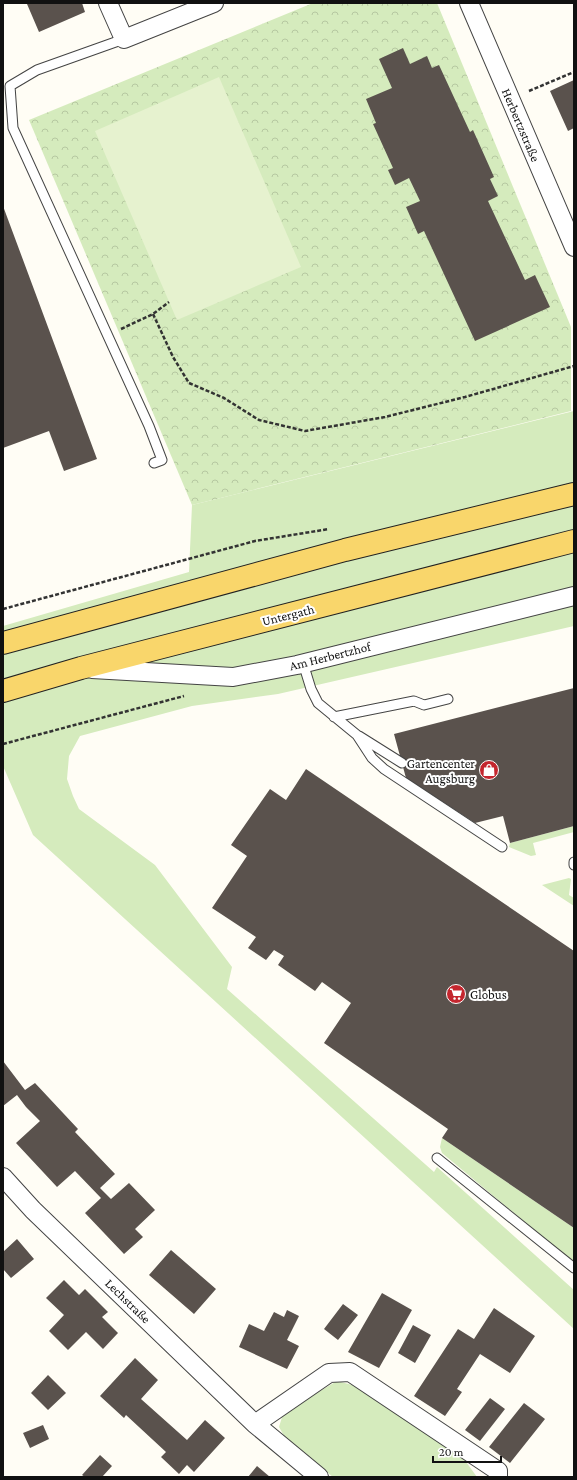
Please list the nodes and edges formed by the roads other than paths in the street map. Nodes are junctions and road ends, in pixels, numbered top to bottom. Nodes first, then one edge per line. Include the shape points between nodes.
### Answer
1 (108, 3) edge
2 (214, 3) edge
3 (469, 3) edge
4 (124, 39) junction
5 (6, 86) edge
6 (574, 247) edge
7 (154, 463) dead end
8 (574, 494) edge
9 (574, 541) edge
10 (574, 596) edge
11 (3, 643) edge
12 (303, 663) junction
13 (81, 668) junction
14 (3, 691) edge
15 (448, 699) dead end
16 (334, 717) junction
17 (357, 735) junction
18 (402, 763) dead end
19 (502, 847) dead end
20 (574, 862) edge
21 (574, 866) edge
22 (438, 1158) dead end
23 (3, 1176) edge
24 (574, 1268) edge
25 (255, 1424) junction
26 (501, 1475) edge
27 (318, 1477) edge

1 - 4 street
2 - 4 street
3 - 6 street, Herbertzstraße
4 - 5 lane via 37,70
5 - 7 lane via 14,128 149,426 162,460
8 - 11 main road via 345,550
9 - 13 main road, Untergath
10 - 12 street, Am Herbertzhof
12 - 13 street, Am Herbertzhof via 233,677
12 - 16 lane via 318,703
13 - 14 main road, Untergath
15 - 16 lane via 424,704 414,701
16 - 17 lane
17 - 18 lane
17 - 19 lane via 372,758 384,769
20 - 21 lane
22 - 24 lane
23 - 25 street, Lechstraße via 33,1210
25 - 26 street via 329,1373 350,1372
25 - 27 street, Lechstraße

